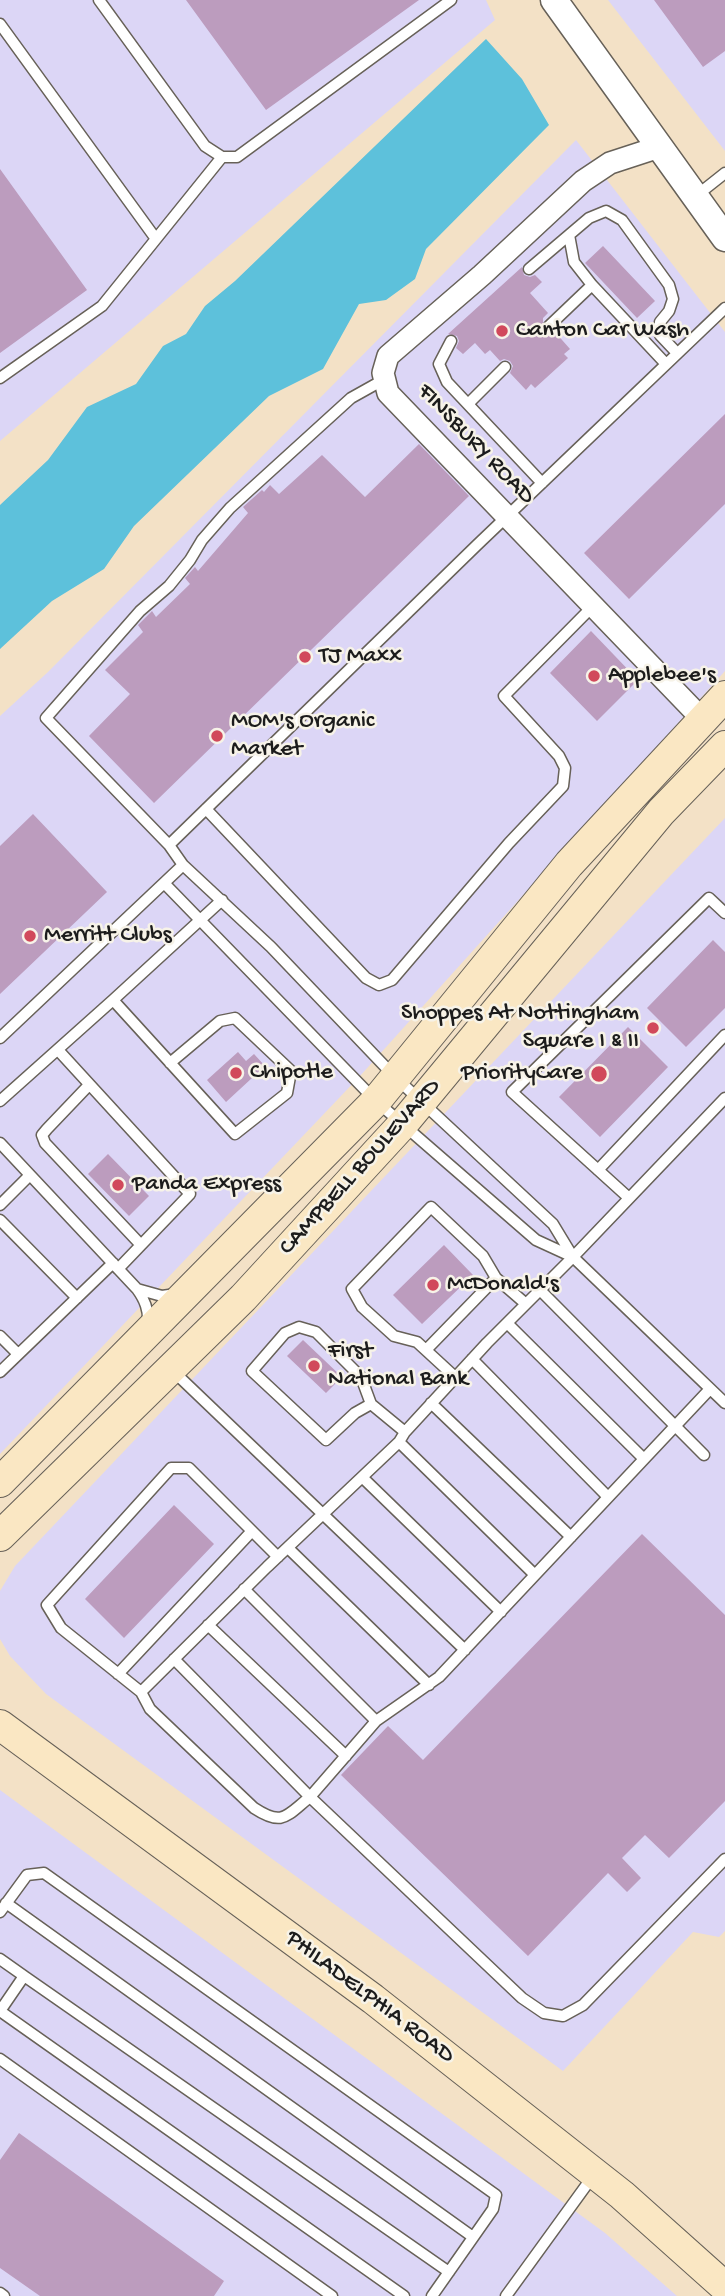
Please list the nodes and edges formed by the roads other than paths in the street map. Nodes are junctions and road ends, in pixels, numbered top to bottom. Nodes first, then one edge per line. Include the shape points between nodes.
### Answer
1 (99, 0) edge
2 (451, 0) edge
3 (554, 0) edge
4 (0, 24) edge
5 (659, 147) junction
6 (222, 157) junction
7 (725, 173) edge
8 (696, 196) junction
9 (569, 234) junction
10 (725, 238) edge
11 (156, 239) junction
12 (530, 269) dead end
13 (592, 285) junction
14 (725, 308) edge
15 (549, 326) dead end
16 (451, 341) dead end
17 (677, 354) junction
18 (666, 364) junction
19 (505, 367) dead end
20 (0, 378) edge
21 (385, 379) junction
22 (468, 404) junction
23 (542, 483) junction
24 (507, 516) junction
25 (593, 606) junction
26 (725, 696) edge
27 (703, 720) junction
28 (725, 746) edge
29 (206, 809) junction
30 (169, 845) junction
31 (183, 864) junction
32 (164, 883) junction
33 (222, 900) junction
34 (725, 913) edge
35 (201, 920) junction
36 (113, 1000) junction
37 (725, 1035) edge
38 (0, 1038) edge
39 (58, 1050) junction
40 (170, 1063) junction
41 (395, 1077) junction
42 (89, 1085) junction
43 (725, 1098) edge
44 (0, 1101) edge
45 (376, 1101) junction
46 (421, 1102) junction
47 (402, 1125) junction
48 (0, 1143) edge
49 (598, 1170) junction
50 (30, 1175) junction
51 (629, 1198) junction
52 (0, 1205) edge
53 (0, 1220) edge
54 (141, 1245) junction
55 (573, 1257) junction
56 (116, 1266) junction
57 (496, 1278) junction
58 (137, 1289) junction
59 (540, 1290) junction
60 (189, 1292) junction
61 (77, 1298) junction
62 (526, 1304) junction
63 (507, 1323) junction
64 (147, 1335) junction
65 (0, 1336) edge
66 (426, 1350) junction
67 (18, 1354) junction
68 (472, 1359) junction
69 (172, 1370) junction
70 (0, 1372) edge
71 (455, 1377) junction
72 (710, 1389) junction
73 (431, 1403) junction
74 (725, 1403) edge
75 (372, 1404) junction
76 (675, 1426) junction
77 (402, 1437) junction
78 (704, 1455) dead end
79 (644, 1459) junction
80 (363, 1478) junction
81 (0, 1482) edge
82 (608, 1497) junction
83 (323, 1516) junction
84 (252, 1531) junction
85 (0, 1536) edge
86 (571, 1537) junction
87 (288, 1548) junction
88 (278, 1557) junction
89 (535, 1575) junction
90 (244, 1589) junction
91 (501, 1612) junction
92 (208, 1625) junction
93 (465, 1650) junction
94 (174, 1659) junction
95 (118, 1674) junction
96 (429, 1685) junction
97 (141, 1692) junction
98 (0, 1712) edge
99 (376, 1721) junction
100 (11, 1733) edge
101 (346, 1756) junction
102 (310, 1797) junction
103 (725, 1859) edge
104 (3, 1908) edge
105 (0, 1959) edge
106 (24, 1976) junction
107 (0, 2011) edge
108 (0, 2059) edge
109 (595, 2174) junction
110 (473, 2237) junction
111 (449, 2272) junction
112 (725, 2287) edge
113 (0, 2292) edge
114 (5, 2296) edge
115 (332, 2296) edge
116 (404, 2296) edge
117 (432, 2296) edge
118 (506, 2296) edge

1 - 6 lane via 205,146
2 - 6 lane via 237,157
3 - 5 street
4 - 11 lane
5 - 8 street
5 - 21 street, FINSBURY ROAD via 610,163 583,181 387,356
6 - 11 lane
7 - 8 lane
8 - 10 street
9 - 12 lane
9 - 13 lane via 574,261
9 - 17 lane via 606,211 622,220 669,285 673,299 660,322 660,335
11 - 20 lane via 102,306
13 - 15 lane
13 - 18 lane
14 - 17 lane
16 - 22 lane via 439,364 447,382
17 - 18 lane
18 - 23 lane
19 - 22 lane
21 - 24 street, FINSBURY ROAD via 388,393
21 - 30 lane via 351,398 230,508 169,586 140,611 46,718
22 - 23 lane
23 - 24 lane
24 - 25 street, FINSBURY ROAD
24 - 29 lane
25 - 27 street, FINSBURY ROAD
25 - 29 lane via 504,696 559,756 565,768 563,786 392,980 379,985 366,978
26 - 27 main road, CAMPBELL BOULEVARD
27 - 41 main road, CAMPBELL BOULEVARD via 569,864
28 - 46 main road, CAMPBELL BOULEVARD via 661,812
29 - 30 lane
30 - 31 lane
31 - 32 lane
31 - 33 lane
32 - 35 lane
32 - 38 lane
33 - 35 lane
33 - 41 lane
34 - 49 lane via 709,898 512,1093
35 - 36 lane
35 - 45 lane
36 - 39 lane
36 - 40 lane
37 - 49 lane
39 - 42 lane
39 - 44 lane
40 - 40 lane via 235,1134 287,1093 291,1071 235,1018 220,1021
41 - 45 main road, CAMPBELL BOULEVARD
41 - 46 lane
42 - 54 lane via 42,1135
42 - 54 lane via 190,1194
43 - 51 lane
45 - 47 lane
45 - 60 main road, CAMPBELL BOULEVARD
46 - 47 main road, CAMPBELL BOULEVARD
46 - 55 lane via 553,1224
47 - 55 lane via 536,1240
47 - 69 main road, CAMPBELL BOULEVARD
48 - 50 lane
49 - 51 lane
50 - 52 lane
50 - 56 lane
51 - 55 lane
53 - 61 lane
54 - 56 lane
55 - 59 lane
55 - 72 lane
56 - 58 lane
56 - 61 lane
57 - 62 lane
57 - 66 lane
57 - 66 lane via 483,1256 431,1206 352,1289 362,1307 394,1336 417,1342
58 - 60 lane via 162,1296
58 - 64 lane via 149,1314
59 - 62 lane
59 - 76 lane
60 - 64 main road, CAMPBELL BOULEVARD
61 - 67 lane
62 - 63 lane
63 - 68 lane
63 - 79 lane
64 - 81 main road, CAMPBELL BOULEVARD
65 - 67 lane
66 - 71 lane
67 - 70 lane
68 - 71 lane
68 - 82 lane
69 - 83 lane
69 - 85 main road, CAMPBELL BOULEVARD
71 - 73 lane
72 - 74 lane
72 - 76 lane
73 - 77 lane
73 - 86 lane
75 - 75 lane via 360,1377 316,1332 299,1327 285,1333 252,1371 326,1440
75 - 77 lane
76 - 78 lane
76 - 79 lane
77 - 80 lane
77 - 89 lane
79 - 82 lane
80 - 83 lane
80 - 91 lane
82 - 86 lane
83 - 87 lane
83 - 93 lane
84 - 88 lane
84 - 95 lane
84 - 95 lane via 189,1468 171,1468 47,1605 61,1628
86 - 89 lane
87 - 88 lane
87 - 96 lane
88 - 90 lane
89 - 91 lane
90 - 92 lane
90 - 99 lane
91 - 93 lane
92 - 94 lane
92 - 101 lane
93 - 96 lane
94 - 97 lane
94 - 102 lane
95 - 97 lane
96 - 99 lane
97 - 102 lane via 150,1709 269,1818 283,1818
98 - 100 main road, PHILADELPHIA ROAD
99 - 101 lane
100 - 109 main road, PHILADELPHIA ROAD via 373,1999
101 - 102 lane
102 - 103 lane via 522,1998 544,2013 564,2016 583,2005
104 - 110 lane
104 - 110 lane via 27,1875 44,1873 496,2195 494,2209
105 - 106 lane
106 - 107 lane
106 - 111 lane
107 - 116 lane
108 - 115 lane
109 - 112 main road, PHILADELPHIA ROAD
109 - 118 lane
110 - 111 lane
111 - 117 lane
113 - 114 lane

